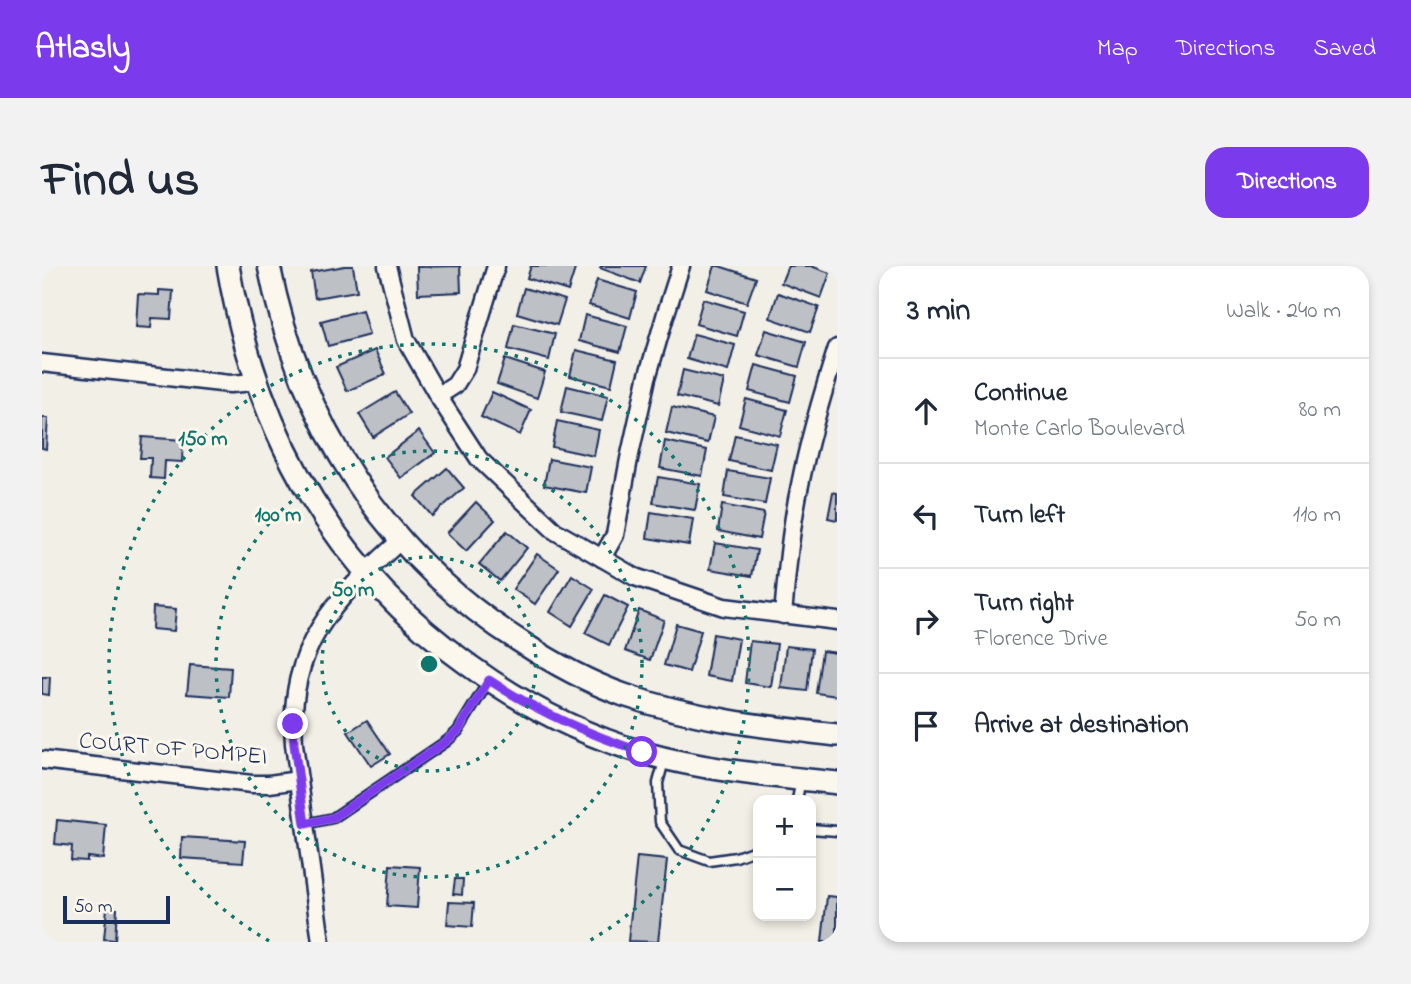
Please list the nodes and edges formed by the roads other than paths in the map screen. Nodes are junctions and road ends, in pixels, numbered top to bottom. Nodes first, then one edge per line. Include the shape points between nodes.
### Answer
1 (228, 266) edge
2 (269, 266) edge
3 (387, 266) edge
4 (496, 266) edge
5 (681, 266) edge
6 (837, 348) edge
7 (42, 363) edge
8 (258, 380) junction
9 (439, 396) junction
10 (401, 540) junction
11 (602, 558) junction
12 (365, 572) junction
13 (783, 615) junction
14 (837, 621) edge
15 (489, 680) junction
16 (837, 735) edge
17 (664, 758) junction
18 (42, 760) edge
19 (299, 780) junction
20 (837, 783) edge
21 (799, 790) edge
22 (305, 824) junction
23 (816, 829) edge
24 (837, 831) edge
25 (753, 851) edge
26 (321, 942) edge

1 - 8 main road
2 - 10 main road via 287,339 318,416 359,486
3 - 9 street via 406,340
4 - 9 street via 465,369 455,385
5 - 11 street via 647,377 615,535
6 - 13 street via 801,481
7 - 8 street via 230,384
8 - 12 main road via 304,486
9 - 11 street via 479,459 555,531
10 - 12 street
10 - 16 main road via 481,615 545,657 596,683 690,715
11 - 13 street via 635,577 724,607
12 - 15 main road via 429,636
12 - 19 street via 322,622 299,676 293,708
13 - 14 street
15 - 17 main road via 558,719
15 - 22 lane via 447,741 333,818
17 - 21 main road
17 - 25 lane via 660,822 679,850 709,861
18 - 19 street, COURT OF POMPEI via 252,785
19 - 22 street
20 - 21 main road
22 - 26 street
23 - 24 lane

